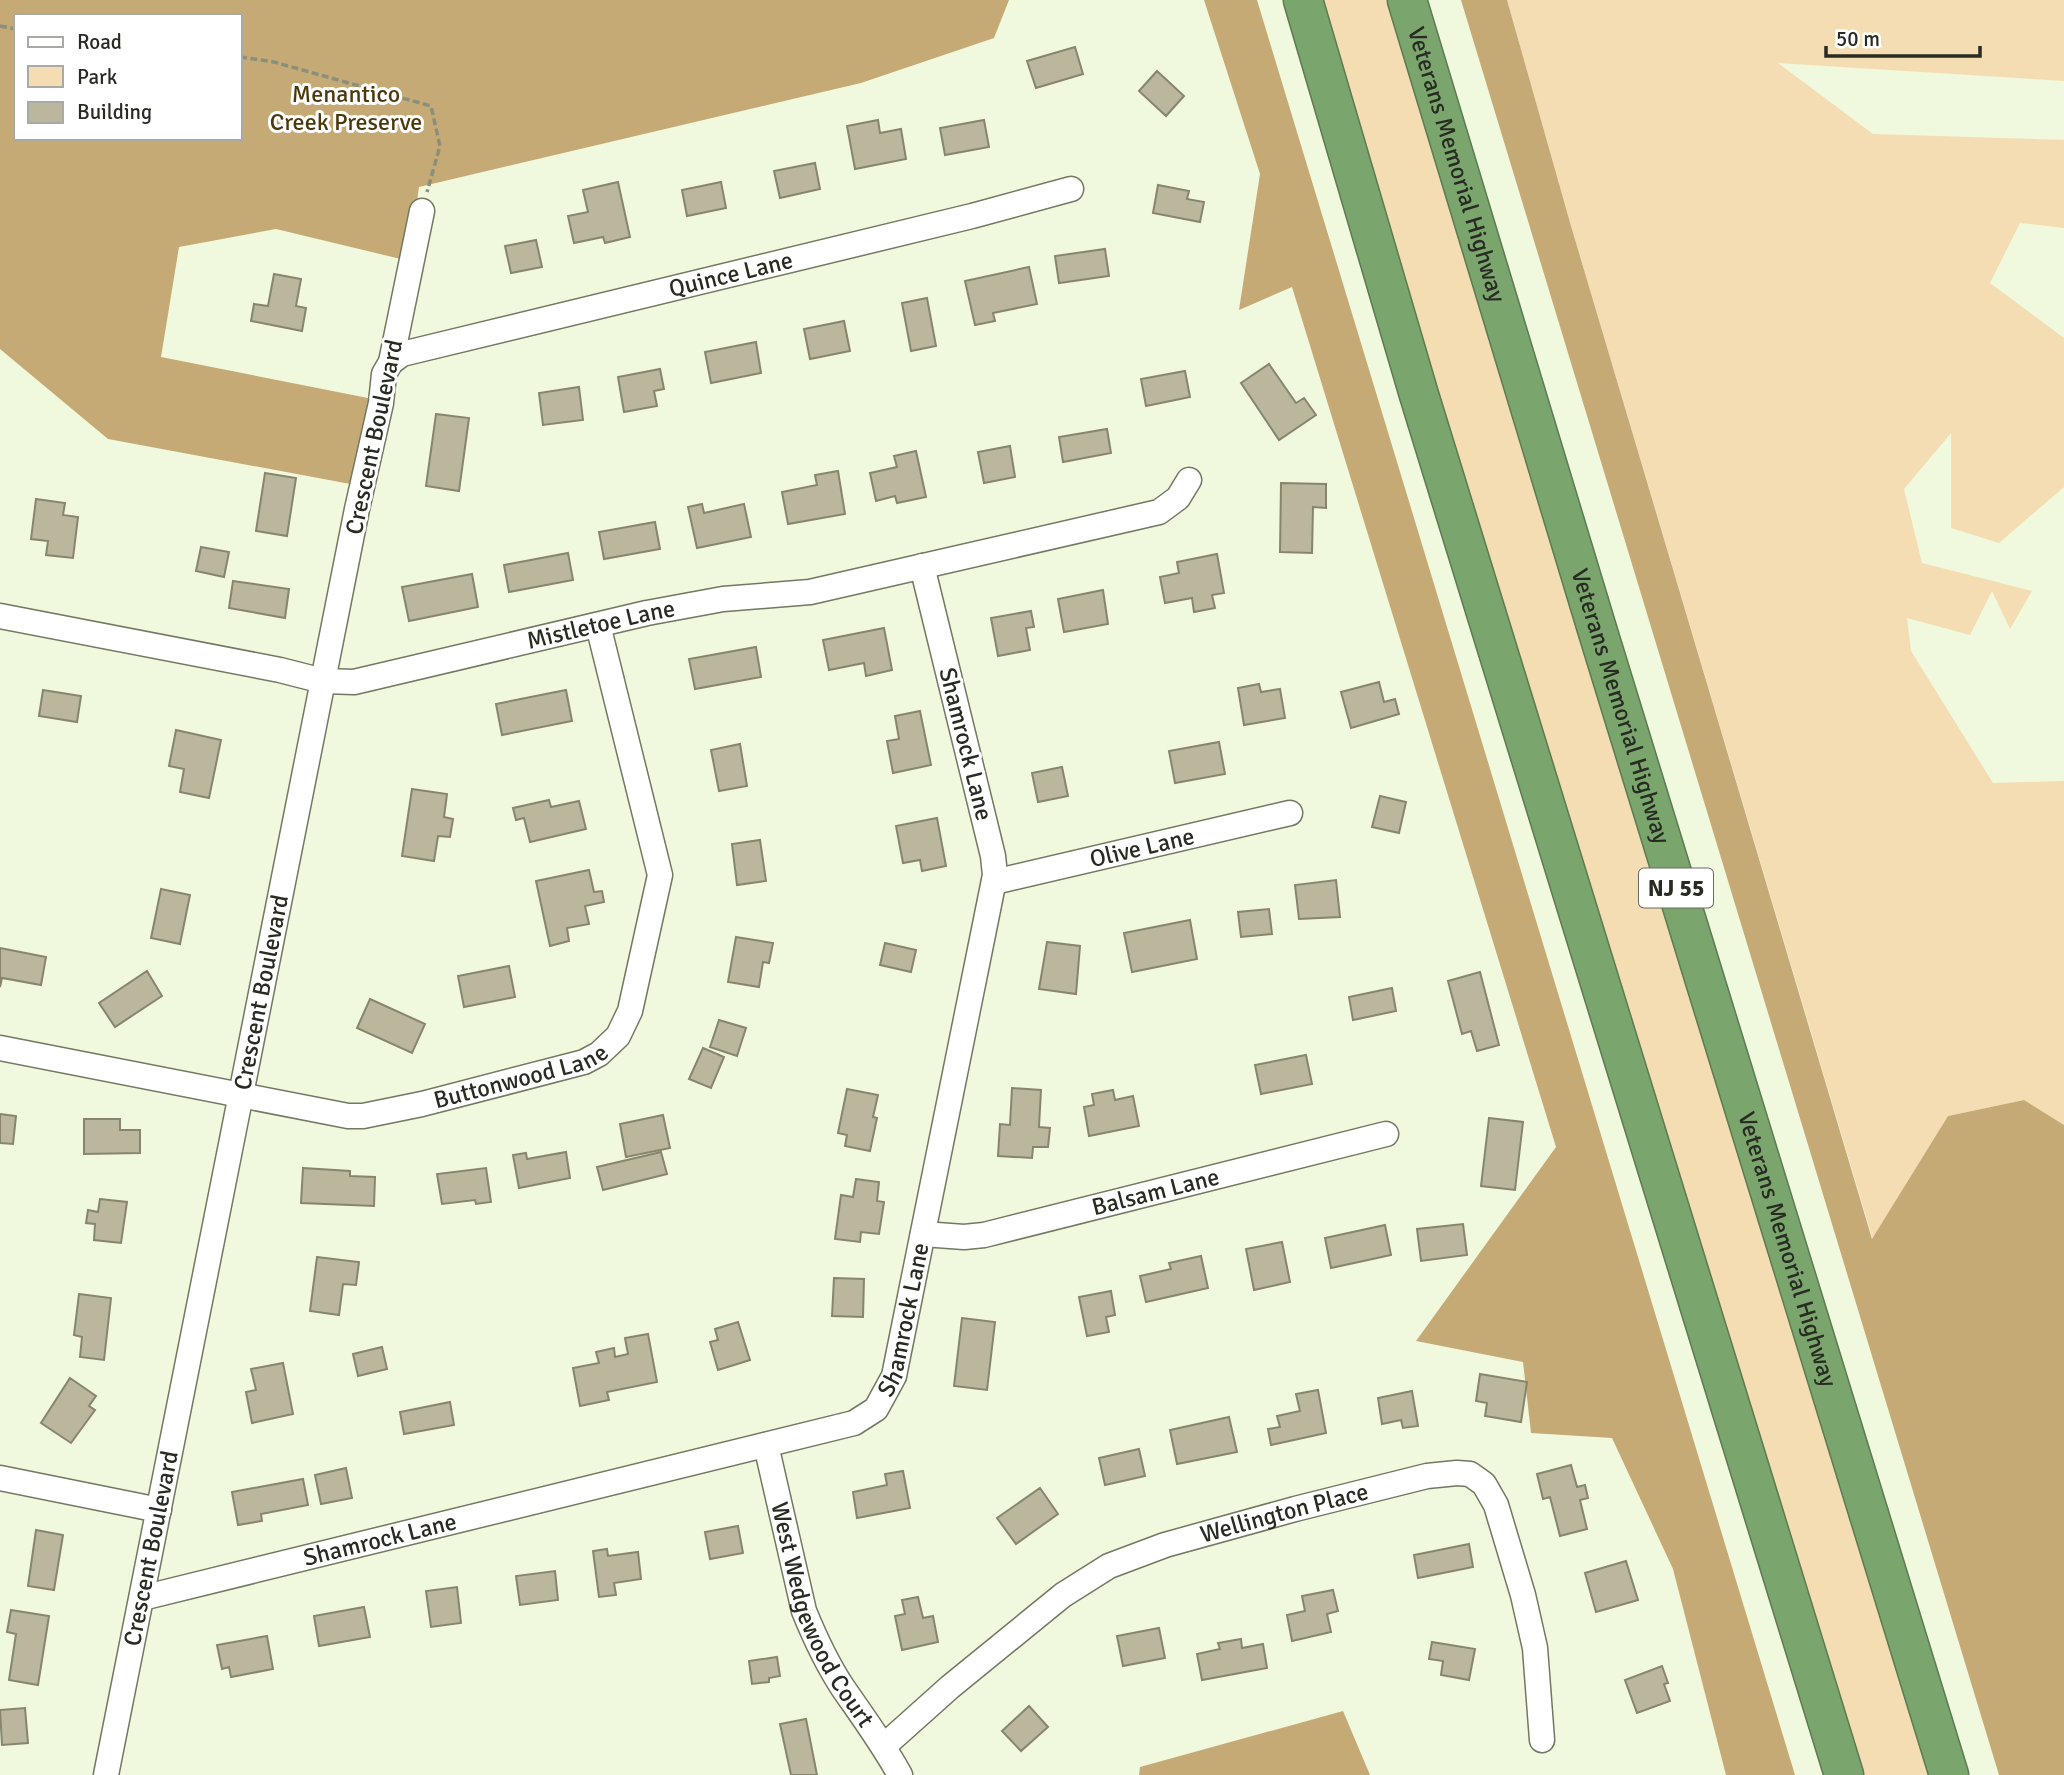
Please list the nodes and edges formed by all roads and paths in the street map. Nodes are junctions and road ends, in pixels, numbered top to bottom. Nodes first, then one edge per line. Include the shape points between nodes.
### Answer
1 (1303, 0) edge
2 (1407, 0) edge
3 (242, 57) edge
4 (1071, 189) dead end
5 (422, 211) joint
6 (391, 362) junction
7 (1189, 480) dead end
8 (922, 566) junction
9 (0, 616) edge
10 (598, 625) junction
11 (323, 681) junction
12 (1290, 813) dead end
13 (995, 883) junction
14 (0, 1048) edge
15 (240, 1096) junction
16 (1386, 1134) dead end
17 (923, 1234) junction
18 (766, 1445) junction
19 (0, 1478) edge
20 (159, 1510) junction
21 (1891, 1583) junction
22 (142, 1598) junction
23 (1791, 1600) junction
24 (1542, 1740) dead end
25 (884, 1746) junction
26 (106, 1775) edge
27 (900, 1775) edge
28 (1832, 1775) edge
29 (1844, 1775) edge
30 (1949, 1775) edge
31 (1963, 1775) edge

1 - 23 highway via 1415,382
2 - 21 highway, Veterans Memorial Highway / NJ 55
3 - 5 path via 431,106 440,146
4 - 6 street, Quince Lane via 402,354
5 - 6 street, Crescent Boulevard
6 - 11 street, Crescent Boulevard via 384,374
7 - 8 street, Mistletoe Lane via 1178,498 1159,512
8 - 10 street, Mistletoe Lane via 810,592 723,599
8 - 13 street, Shamrock Lane via 993,856
9 - 11 street, Mistletoe Lane
10 - 11 street, Mistletoe Lane via 354,682
10 - 15 street, Buttonwood Lane via 660,875 630,1011 618,1036 584,1062 363,1116
11 - 15 street, Crescent Boulevard
12 - 13 street, Olive Lane
13 - 17 street, Shamrock Lane
14 - 15 street, Buttonwood Lane
15 - 20 street, Crescent Boulevard
16 - 17 street, Balsam Lane via 984,1235
17 - 18 street, Shamrock Lane via 894,1376 876,1409 854,1423
18 - 22 street, Shamrock Lane
18 - 25 street, West Wedgewood Court via 804,1611 825,1658
19 - 20 street
20 - 22 street, Crescent Boulevard
21 - 30 highway, Veterans Memorial Highway / NJ 55
21 - 31 highway
22 - 26 street, Crescent Boulevard
23 - 28 highway
23 - 29 highway
24 - 25 street, Wellington Place via 1535,1648 1496,1505 1484,1484 1470,1474 1457,1473 1427,1476 1295,1509 1165,1545 1109,1566 1063,1595
25 - 27 street, West Wedgewood Court

